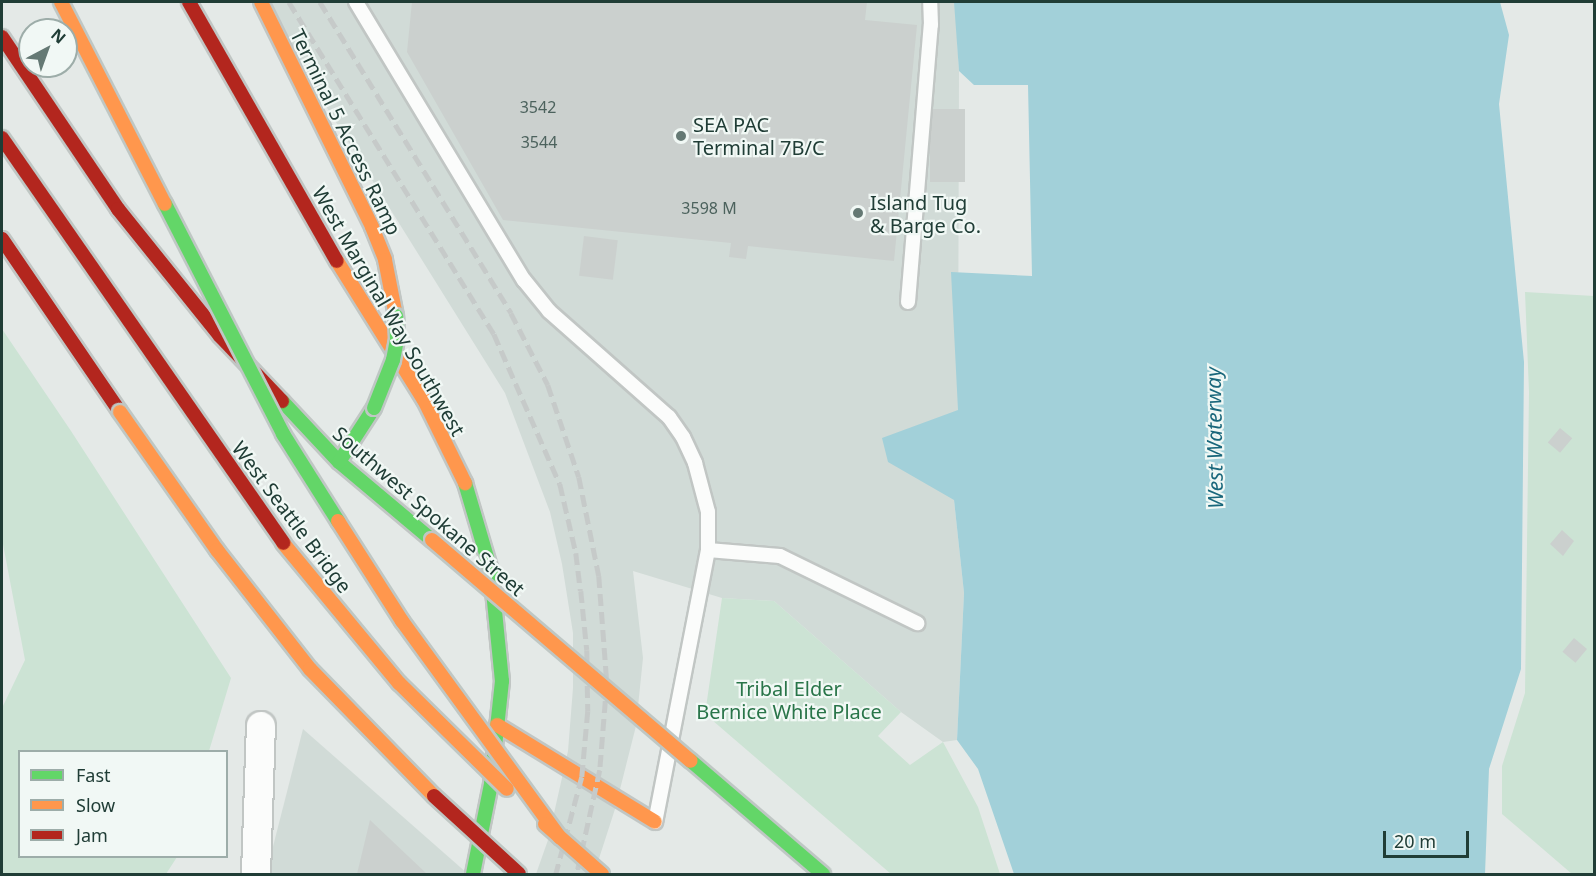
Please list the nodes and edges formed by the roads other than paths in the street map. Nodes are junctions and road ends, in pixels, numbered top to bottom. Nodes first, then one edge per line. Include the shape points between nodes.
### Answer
1 (61, 2) edge
2 (189, 2) edge
3 (261, 2) edge
4 (356, 2) edge
5 (930, 2) edge
6 (2, 37) edge
7 (2, 138) edge
8 (2, 239) edge
9 (9, 276) dead end
10 (908, 302) dead end
11 (120, 412) junction
12 (339, 462) junction
13 (708, 550) junction
14 (917, 623) dead end
15 (497, 725) junction
16 (261, 726) dead end
17 (655, 822) joint
18 (560, 838) junction
19 (256, 874) edge
20 (474, 874) edge
21 (519, 874) edge
22 (602, 874) edge
23 (823, 874) edge

1 - 18 main road, bridge via 283,434 402,621
2 - 15 main road, West Marginal Way Southwest via 345,276 424,400 464,481 490,571 501,681
3 - 12 main road, Terminal 5 Access Ramp, bridge via 372,227 385,260 396,316 393,360 374,408
4 - 13 lane via 524,280 549,311 649,397 683,437 703,486
5 - 10 lane
6 - 12 main road, Southwest Spokane Street via 118,209 220,336
7 - 18 main road, West Seattle Bridge, bridge via 277,536 317,587 407,691
8 - 11 main road
9 - 11 main road
11 - 21 main road, bridge via 217,550 310,669 417,781
12 - 23 main road, Southwest Spokane Street, bridge
13 - 14 lane via 780,556
13 - 17 lane
15 - 17 main road
15 - 20 main road, West Marginal Way Southwest via 491,784
16 - 19 street
18 - 22 main road, West Seattle Bridge, bridge

